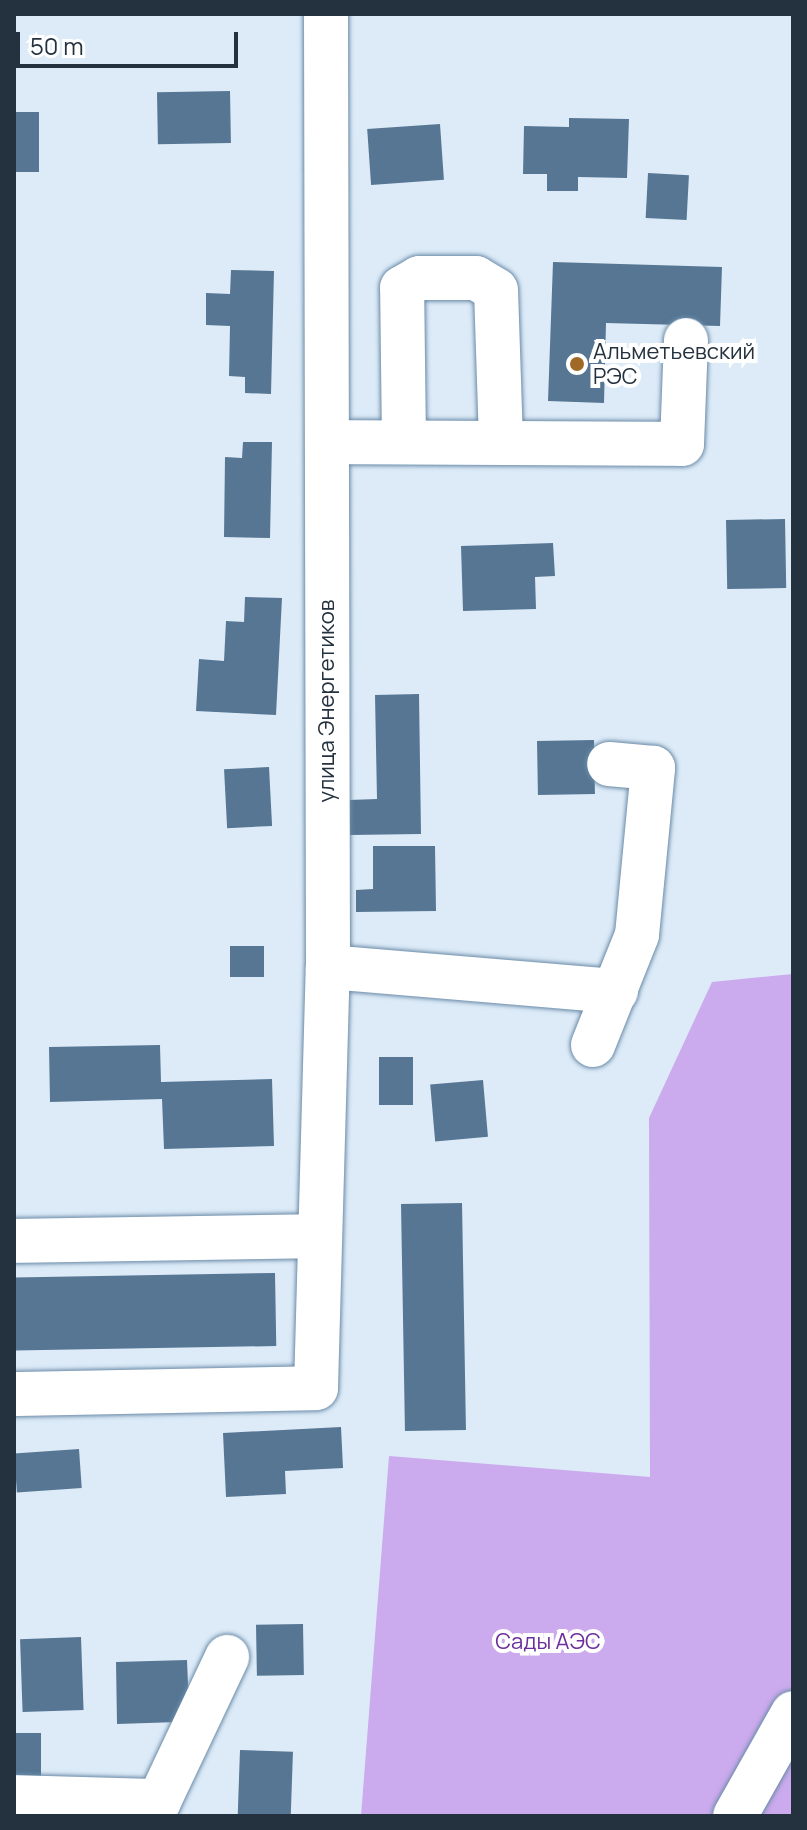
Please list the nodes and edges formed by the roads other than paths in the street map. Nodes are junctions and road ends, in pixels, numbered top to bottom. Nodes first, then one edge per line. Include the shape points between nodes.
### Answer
1 (326, 14) edge
2 (686, 340) dead end
3 (327, 442) junction
4 (404, 442) junction
5 (501, 443) junction
6 (609, 764) dead end
7 (328, 967) junction
8 (616, 991) junction
9 (593, 1045) dead end
10 (320, 1236) junction
11 (14, 1241) edge
12 (14, 1394) edge
13 (227, 1657) dead end
14 (793, 1713) edge
15 (14, 1797) edge
16 (155, 1808) edge
17 (735, 1816) edge

1 - 3 street, улица Энергетиков
2 - 5 street via 682,444
3 - 4 street
3 - 7 street, улица Энергетиков
4 - 5 street
4 - 5 street via 402,288 419,278 476,278 496,290
6 - 8 street via 653,768 644,834 643,902
7 - 8 street
7 - 10 street, улица Энергетиков
8 - 9 street
10 - 11 street
10 - 12 street, улица Энергетиков via 316,1388
13 - 16 street
14 - 17 street
15 - 16 street

